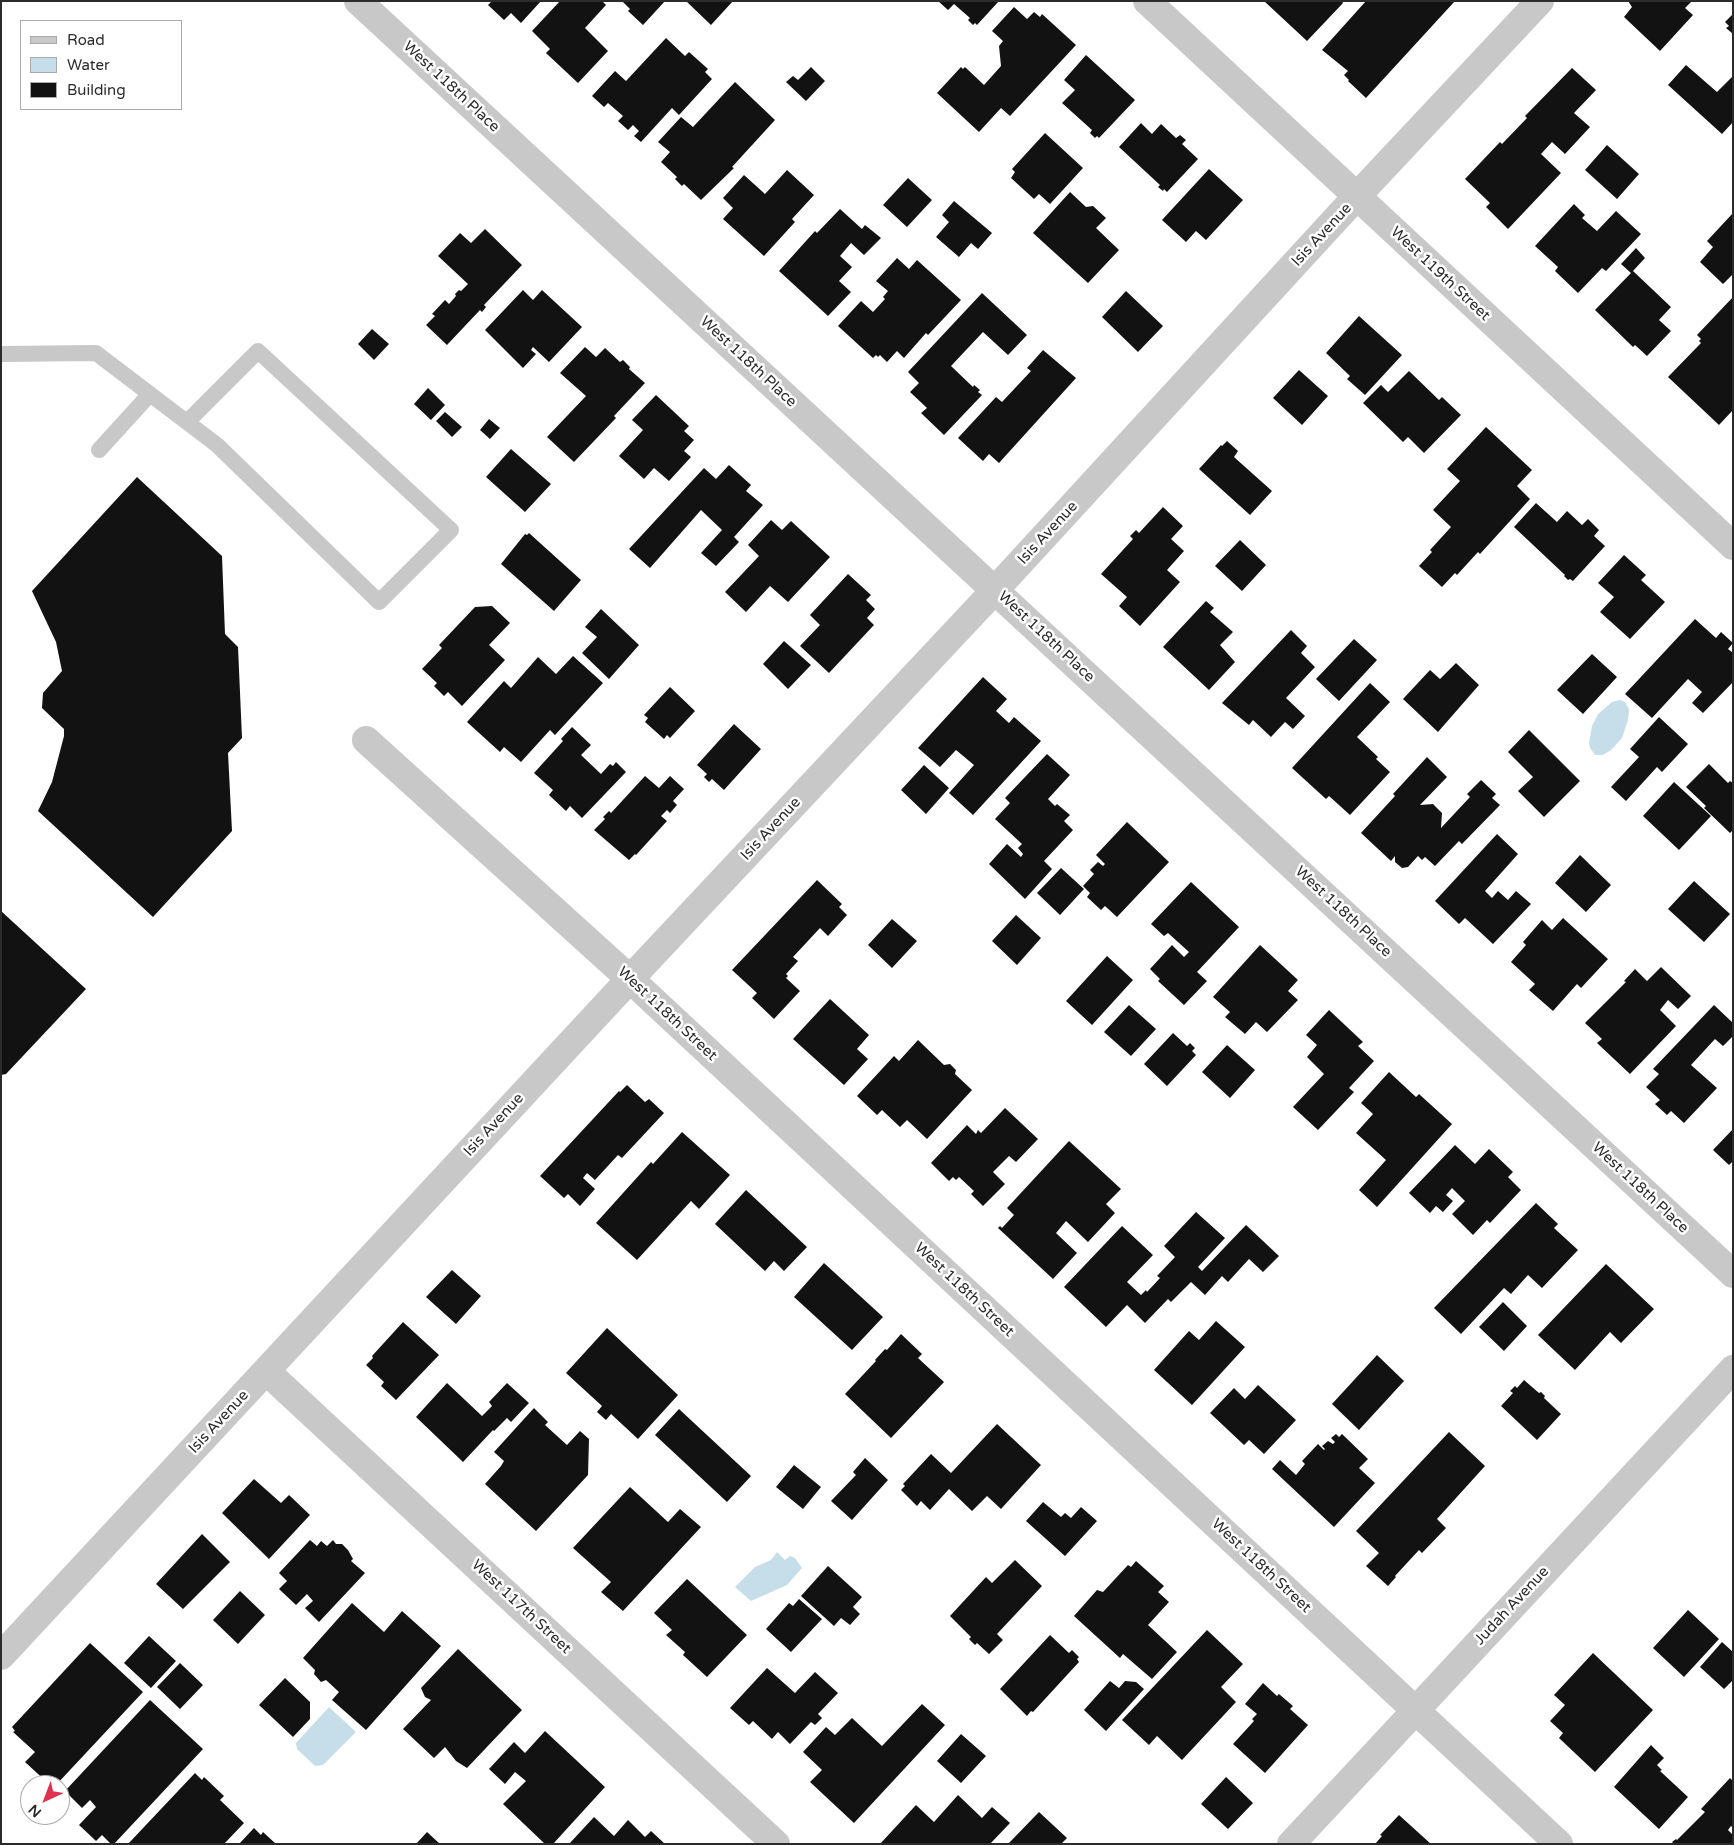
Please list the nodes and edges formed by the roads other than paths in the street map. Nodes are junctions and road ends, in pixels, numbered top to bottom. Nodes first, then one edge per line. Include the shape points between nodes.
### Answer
1 (358, 1) edge
2 (1147, 1) edge
3 (1540, 1) edge
4 (1357, 196) junction
5 (1, 354) edge
6 (150, 394) junction
7 (188, 422) junction
8 (98, 450) dead end
9 (1733, 546) edge
10 (995, 590) junction
11 (366, 740) dead end
12 (630, 979) junction
13 (1733, 1274) edge
14 (1733, 1369) edge
15 (266, 1371) junction
16 (1, 1656) edge
17 (1416, 1710) junction
18 (776, 1844) edge
19 (1291, 1844) edge
20 (1558, 1844) edge

1 - 10 street, West 118th Place
2 - 4 street, West 119th Street
3 - 4 street, Isis Avenue
4 - 9 street, West 119th Street
4 - 10 street, Isis Avenue
5 - 6 lane via 96,353
6 - 7 lane
6 - 8 lane
7 - 7 lane via 217,444 379,602 451,530 258,351
10 - 12 street, Isis Avenue
10 - 13 street, West 118th Place
11 - 12 street, West 118th Street
12 - 15 street, Isis Avenue
12 - 17 street, West 118th Street
14 - 17 street, Judah Avenue
15 - 16 street, Isis Avenue
15 - 18 street, West 117th Street
17 - 19 street, Judah Avenue
17 - 20 street, West 118th Street

